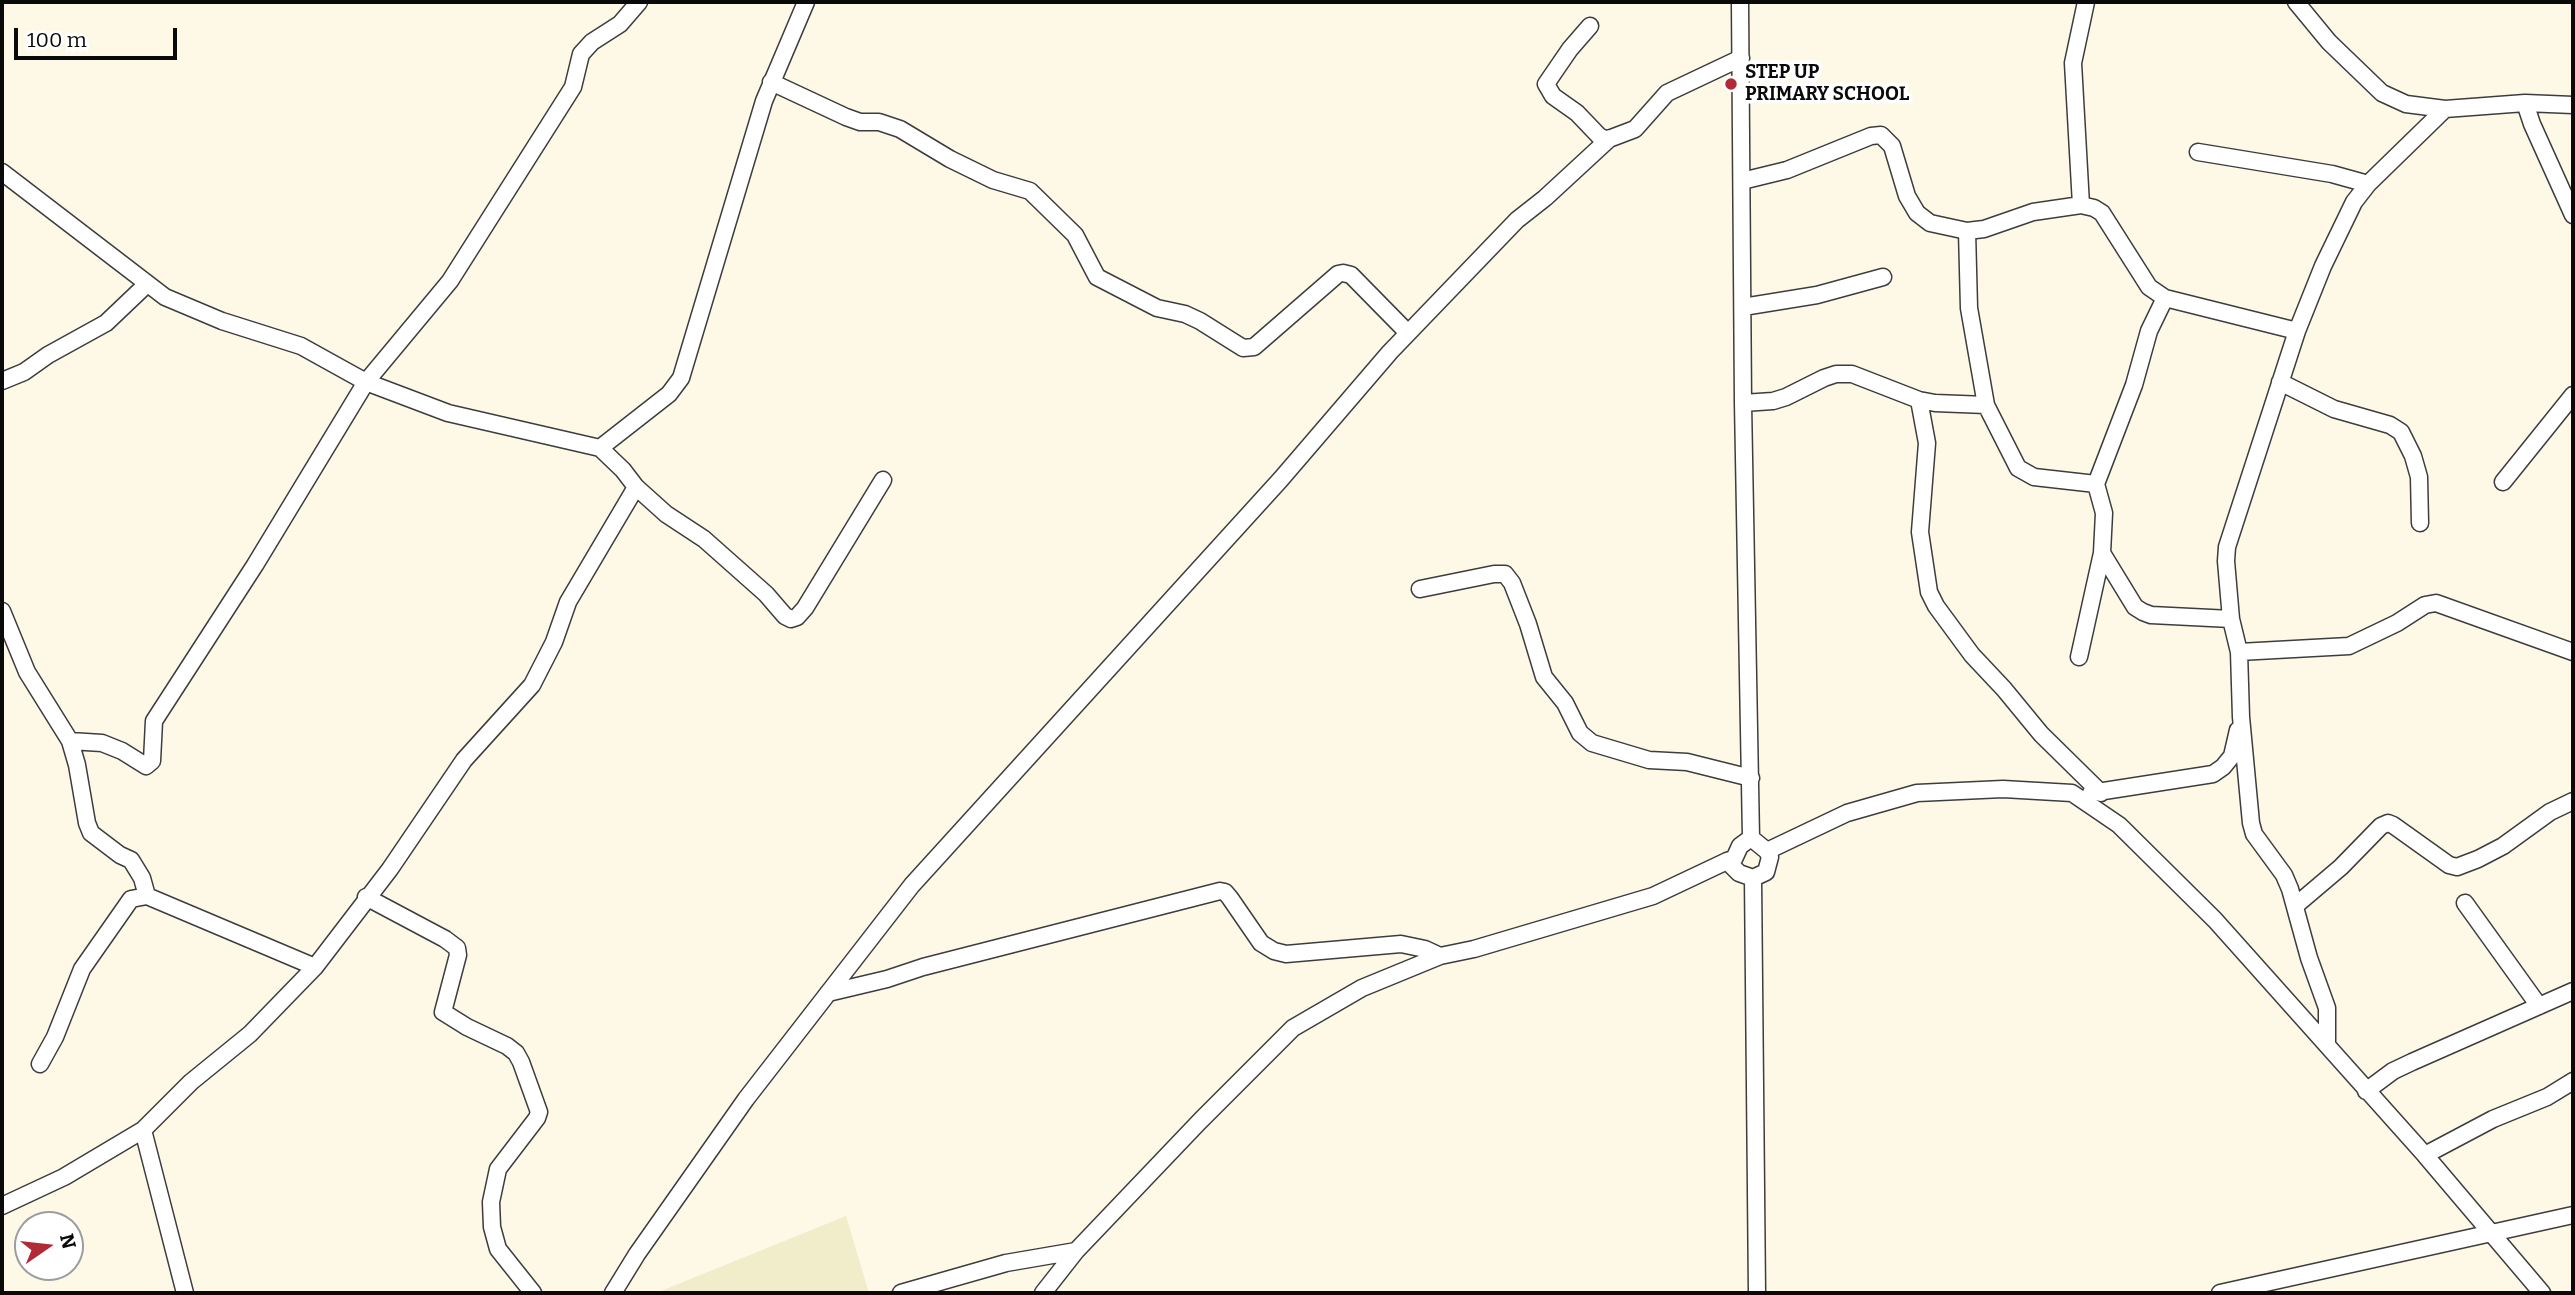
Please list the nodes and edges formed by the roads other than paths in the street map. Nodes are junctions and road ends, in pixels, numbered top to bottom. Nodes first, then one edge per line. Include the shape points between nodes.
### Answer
1 (639, 2) edge
2 (806, 2) edge
3 (1740, 2) edge
4 (2086, 2) edge
5 (2296, 2) edge
6 (1590, 26) dead end
7 (1741, 58) junction
8 (771, 82) junction
9 (2525, 103) junction
10 (2573, 105) edge
11 (2445, 108) junction
12 (1609, 138) junction
13 (2198, 152) dead end
14 (2, 172) edge
15 (1742, 181) junction
16 (2368, 184) junction
17 (2081, 205) junction
18 (2573, 215) edge
19 (1967, 231) junction
20 (1883, 276) dead end
21 (147, 284) junction
22 (2165, 298) junction
23 (1743, 307) junction
24 (2297, 331) junction
25 (1408, 333) junction
26 (2, 381) edge
27 (366, 382) junction
28 (2280, 382) junction
29 (2573, 395) edge
30 (1919, 400) junction
31 (1743, 403) junction
32 (1986, 405) junction
33 (600, 448) junction
34 (883, 480) dead end
35 (2503, 482) dead end
36 (2096, 484) junction
37 (636, 487) junction
38 (2420, 523) dead end
39 (2102, 553) junction
40 (1420, 589) dead end
41 (2, 611) edge
42 (2231, 619) junction
43 (2239, 652) junction
44 (2573, 652) edge
45 (2079, 657) dead end
46 (2241, 717) junction
47 (70, 741) junction
48 (1751, 778) junction
49 (2072, 793) junction
50 (2101, 793) junction
51 (2573, 802) edge
52 (1751, 838) junction
53 (1767, 850) junction
54 (1727, 861) junction
55 (1753, 878) junction
56 (147, 896) junction
57 (366, 897) junction
58 (2465, 902) dead end
59 (2295, 906) junction
60 (1440, 956) junction
61 (315, 967) junction
62 (2573, 991) edge
63 (828, 993) junction
64 (2539, 1006) junction
65 (2327, 1045) junction
66 (40, 1064) dead end
67 (2573, 1081) edge
68 (2366, 1091) junction
69 (142, 1130) junction
70 (2425, 1155) junction
71 (2, 1206) edge
72 (2573, 1215) edge
73 (2491, 1234) junction
74 (1076, 1251) junction
75 (185, 1293) edge
76 (533, 1293) edge
77 (613, 1293) edge
78 (901, 1293) edge
79 (1043, 1293) edge
80 (1758, 1293) edge
81 (2220, 1293) edge
82 (2542, 1293) edge

1 - 27 street via 620,24 581,54 573,87 450,281
2 - 8 street
3 - 7 street
4 - 17 street via 2073,71
5 - 11 street via 2382,93 2406,104
6 - 12 street via 1546,84 1553,96 1599,136
7 - 12 street via 1667,93 1635,130
7 - 15 street
8 - 25 street via 846,117 900,129 993,180 1030,191 1075,235 1097,277 1157,308 1185,314 1243,348 1254,347 1343,273 1351,275
8 - 33 street via 681,378 669,394
9 - 10 street
9 - 11 street
9 - 18 street
11 - 16 street
12 - 25 street via 1517,220
13 - 16 street
14 - 21 street
15 - 19 street via 1787,170 1881,135 1892,146 1917,213 1930,223
15 - 23 street
16 - 24 street via 2354,202 2323,266
17 - 19 street via 2034,212
17 - 22 street via 2102,214 2149,287
19 - 32 street via 1969,308
20 - 23 street via 1817,295
21 - 26 street via 106,323
21 - 27 street via 165,297 222,321 301,346
22 - 24 street
22 - 36 street via 2149,331 2134,385
23 - 31 street
24 - 28 street
25 - 63 street via 912,885
27 - 33 street via 448,414
27 - 47 street via 154,721 152,761 146,766 102,743
28 - 38 street via 2334,409 2401,432 2419,477
28 - 42 street via 2227,547
29 - 35 street
30 - 31 street via 1852,374 1836,374 1786,397
30 - 32 street
30 - 50 street via 1927,443 1920,532 1929,592 1972,655 2041,734
31 - 48 street
32 - 36 street via 2024,473
33 - 37 street
34 - 37 street via 805,608 790,619 704,539
36 - 39 street via 2104,513
37 - 57 street via 568,602 532,685 464,760
39 - 42 street via 2135,607 2143,612
39 - 45 street
40 - 48 street via 1505,574 1524,613 1545,677 1580,733 1592,743 1649,760 1688,762
41 - 47 street via 27,672
42 - 43 street
43 - 44 street via 2349,646 2436,603
43 - 46 street
46 - 50 street via 2232,756 2213,774
46 - 59 street via 2251,823 2260,844 2284,875
47 - 56 street via 91,833 131,860
48 - 52 street
49 - 50 street
49 - 53 street via 2003,789 1917,793 1847,813
49 - 65 street via 2119,825 2215,920
51 - 59 street via 2550,811 2503,846 2457,867 2388,823
52 - 53 street
52 - 54 street
53 - 55 street via 1766,872
54 - 55 street
54 - 60 street via 1653,896
55 - 80 street
56 - 61 street
56 - 66 street via 131,899 82,969
57 - 61 street
57 - 76 street via 457,948 443,1012 507,1046 521,1062 539,1112 498,1169 491,1202 492,1227 498,1249
58 - 64 street
59 - 65 street via 2327,1008
60 - 63 street via 1401,944 1286,954 1274,951 1261,943 1230,898 1220,891
60 - 74 street via 1362,988 1293,1028
61 - 69 street via 250,1034
62 - 64 street
63 - 77 street via 746,1099
64 - 68 street via 2393,1071
65 - 68 street
67 - 70 street
68 - 70 street
69 - 71 street via 64,1177
69 - 75 street
70 - 73 street
72 - 73 street
73 - 81 street
73 - 82 street
74 - 78 street via 1006,1263
74 - 79 street

